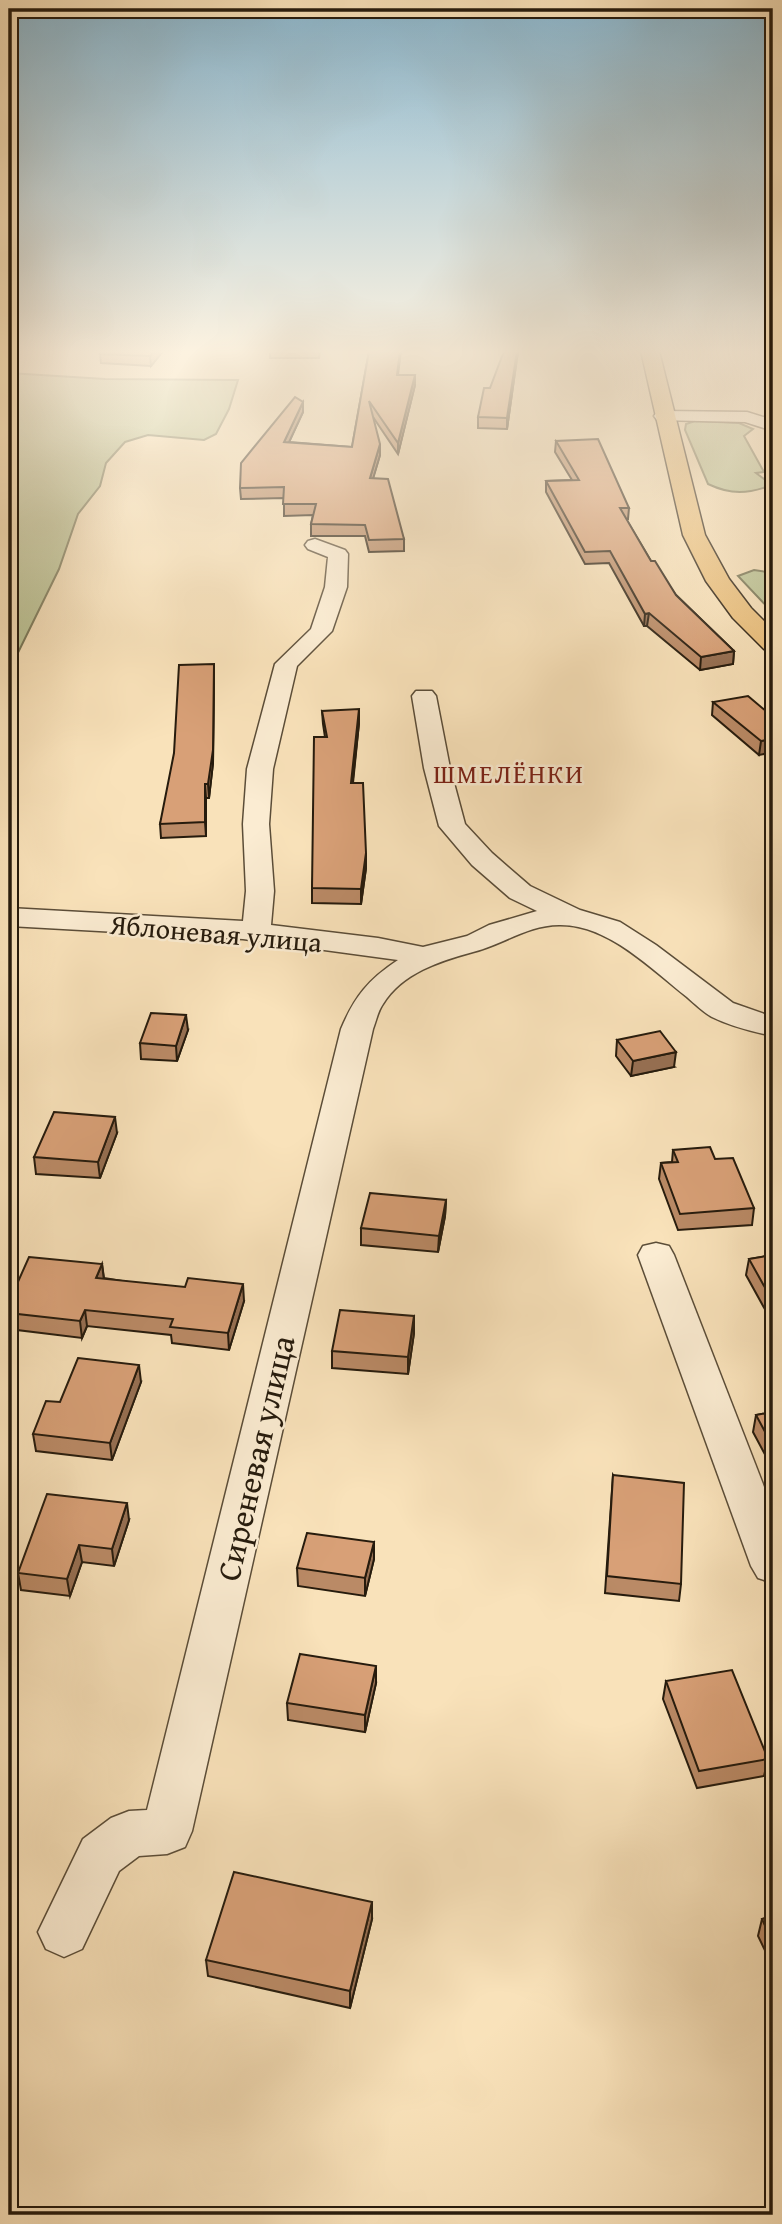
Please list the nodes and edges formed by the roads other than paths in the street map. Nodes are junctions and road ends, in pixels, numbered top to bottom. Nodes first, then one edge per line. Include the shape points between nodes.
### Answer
1 (673, 455) edge
2 (315, 545) dead end
3 (773, 644) edge
4 (424, 696) dead end
5 (9, 917) edge
6 (572, 918) junction
7 (256, 932) junction
8 (423, 956) junction
9 (773, 1027) edge
10 (656, 1255) dead end
11 (773, 1566) edge
12 (64, 1932) dead end

1 - 3 main road via 694,535 709,568
2 - 7 street via 338,554 336,587 321,631 286,664 260,769
4 - 6 street via 452,826 520,892
5 - 7 street, Яблоневая улица
6 - 8 street via 535,920
6 - 9 street via 610,928 722,1010
7 - 8 street, Яблоневая улица
8 - 12 street, Сиреневая улица via 369,1000 357,1029 167,1831 129,1834 101,1855
10 - 11 street

